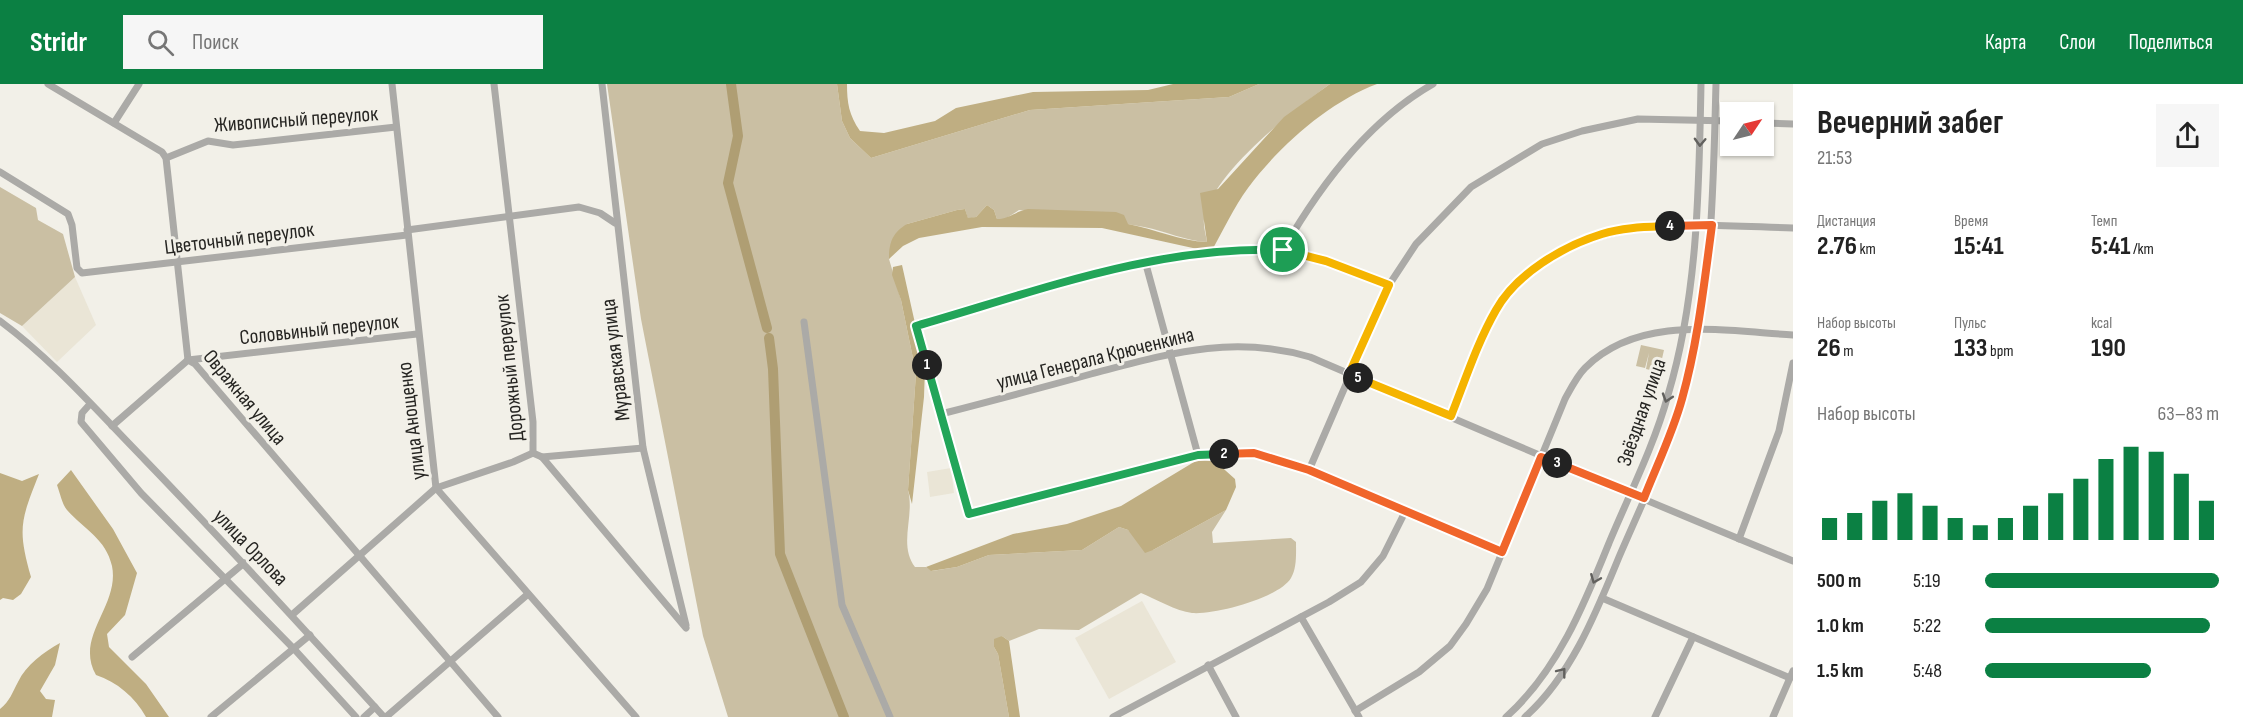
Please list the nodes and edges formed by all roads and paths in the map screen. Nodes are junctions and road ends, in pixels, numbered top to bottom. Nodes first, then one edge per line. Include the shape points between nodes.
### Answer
1 (48, 84) edge
2 (139, 84) edge
3 (392, 84) edge
4 (494, 84) edge
5 (602, 84) edge
6 (1433, 84) edge
7 (1701, 84) edge
8 (1716, 84) edge
9 (1700, 120) junction
10 (1715, 121) junction
11 (1720, 121) edge
12 (114, 123) junction
13 (1774, 123) edge
14 (1793, 124) edge
15 (396, 127) junction
16 (166, 158) junction
17 (0, 172) edge
18 (509, 216) junction
19 (615, 223) junction
20 (1698, 224) junction
21 (1712, 225) junction
22 (1793, 228) edge
23 (407, 232) junction
24 (1283, 250) junction
25 (178, 261) junction
26 (1145, 261) junction
27 (1389, 285) junction
28 (0, 321) edge
29 (804, 322) dead end
30 (1683, 328) junction
31 (1698, 329) junction
32 (417, 334) junction
33 (1793, 335) edge
34 (1171, 354) junction
35 (188, 360) junction
36 (1793, 363) edge
37 (1349, 374) junction
38 (90, 404) junction
39 (941, 414) junction
40 (1451, 416) junction
41 (112, 426) junction
42 (643, 448) junction
43 (533, 453) junction
44 (1198, 455) junction
45 (542, 457) junction
46 (1541, 457) junction
47 (1309, 470) junction
48 (436, 488) junction
49 (1630, 492) junction
50 (1644, 498) junction
51 (1405, 512) junction
52 (1739, 539) junction
53 (1502, 552) junction
54 (357, 556) junction
55 (1793, 561) edge
56 (244, 563) junction
57 (226, 579) junction
58 (528, 594) junction
59 (1602, 598) junction
60 (293, 614) junction
61 (1300, 617) junction
62 (686, 628) joint
63 (310, 635) junction
64 (1692, 637) junction
65 (295, 650) junction
66 (132, 657) dead end
67 (449, 661) junction
68 (1208, 665) junction
69 (1791, 675) edge
70 (375, 707) junction
71 (1357, 714) edge
72 (1530, 716) edge
73 (212, 717) edge
74 (356, 717) edge
75 (364, 717) edge
76 (385, 717) edge
77 (498, 717) edge
78 (636, 717) edge
79 (890, 717) edge
80 (1113, 717) edge
81 (1236, 717) edge
82 (1506, 717) edge
83 (1654, 717) edge
84 (1773, 717) edge

1 - 12 street
2 - 12 street
3 - 15 street, улица Анощенко
4 - 18 street, Дорожный переулок
5 - 19 street, Муравская улица
6 - 24 street via 1377,126 1335,172 1303,214
7 - 9 street, Звёздная улица
8 - 10 street, Звёздная улица
9 - 10 street
9 -> 20 street, Звёздная улица
9 - 27 street via 1638,119 1542,144 1471,187 1416,244
10 - 11 street
10 - 21 street, Звёздная улица
12 - 16 street
13 - 14 street
15 - 16 street, Живописный переулок via 233,145 208,141
15 - 23 street, улица Анощенко
16 - 25 street, Овражная улица
17 - 25 street, Цветочный переулок via 68,214 77,268 82,273
18 - 19 street, Цветочный переулок via 579,207 600,213
18 - 23 street, Цветочный переулок
18 - 43 street, Дорожный переулок via 533,422
19 - 42 street, Муравская улица
20 - 21 street
20 - 30 street, Звёздная улица
20 - 40 street via 1629,228 1602,234 1546,261 1518,283 1497,308
21 - 22 street
21 - 31 street, Звёздная улица
23 - 25 street, Цветочный переулок
23 - 32 street, улица Анощенко
24 - 26 street via 1250,249
24 - 27 street via 1326,261
25 - 35 street, Овражная улица
26 - 34 street
26 - 39 street via 916,326
27 - 37 street
28 - 38 street, улица Орлова via 44,357
29 - 79 street via 842,605
30 - 31 street
30 - 46 street via 1649,334 1624,344 1583,369 1565,399
30 -> 49 street, Звёздная улица via 1668,397
31 - 33 street
31 - 50 street, Звёздная улица via 1681,402
32 - 35 street, Соловьиный переулок
32 - 48 street, улица Анощенко
34 - 37 street, улица Генерала Крюченкина via 1212,346 1252,345 1310,357
34 - 39 street, улица Генерала Крюченкина
34 - 44 street
35 - 41 street
35 - 54 street, Овражная улица
36 - 52 street via 1779,431
37 - 40 street, улица Генерала Крюченкина
37 - 47 street
38 - 41 street, улица Орлова
38 - 57 street, улица Орлова via 82,413 81,422 91,436
39 - 44 street via 969,514
40 - 46 street, улица Генерала Крюченкина
41 - 56 street, улица Орлова
42 - 45 street
42 - 62 street, Муравская улица
43 - 45 street, Дорожный переулок
43 - 48 street
44 - 47 street via 1254,453
45 - 62 street, Дорожный переулок
46 - 49 street, улица Генерала Крюченкина
46 - 53 street
47 - 51 street
48 - 54 street
48 - 58 street, улица Анощенко
49 - 50 street, улица Генерала Крюченкина
49 -> 82 street, Звёздная улица via 1558,655
50 - 52 street, улица Генерала Крюченкина
50 - 59 street, Звёздная улица
51 - 53 street
51 - 61 street via 1383,556 1361,582
52 - 55 street, улица Генерала Крюченкина
53 - 71 street via 1487,589 1450,646
54 - 60 street
54 - 67 street, Овражная улица
56 - 57 street
56 - 60 street, улица Орлова
57 - 65 street, улица Орлова
57 - 66 street
58 - 67 street
58 - 78 street, улица Анощенко
59 - 64 street
72 -> 59 street, Звёздная улица via 1570,662
60 - 63 street, улица Орлова
61 - 68 street
61 - 71 street
63 - 65 street
63 - 70 street, улица Орлова
64 - 69 street
64 - 83 street
65 - 73 street
65 - 74 street, улица Орлова
67 - 76 street
67 - 77 street, Овражная улица
68 - 80 street
68 - 81 street
69 - 84 street
70 - 75 street
70 - 76 street, улица Орлова

